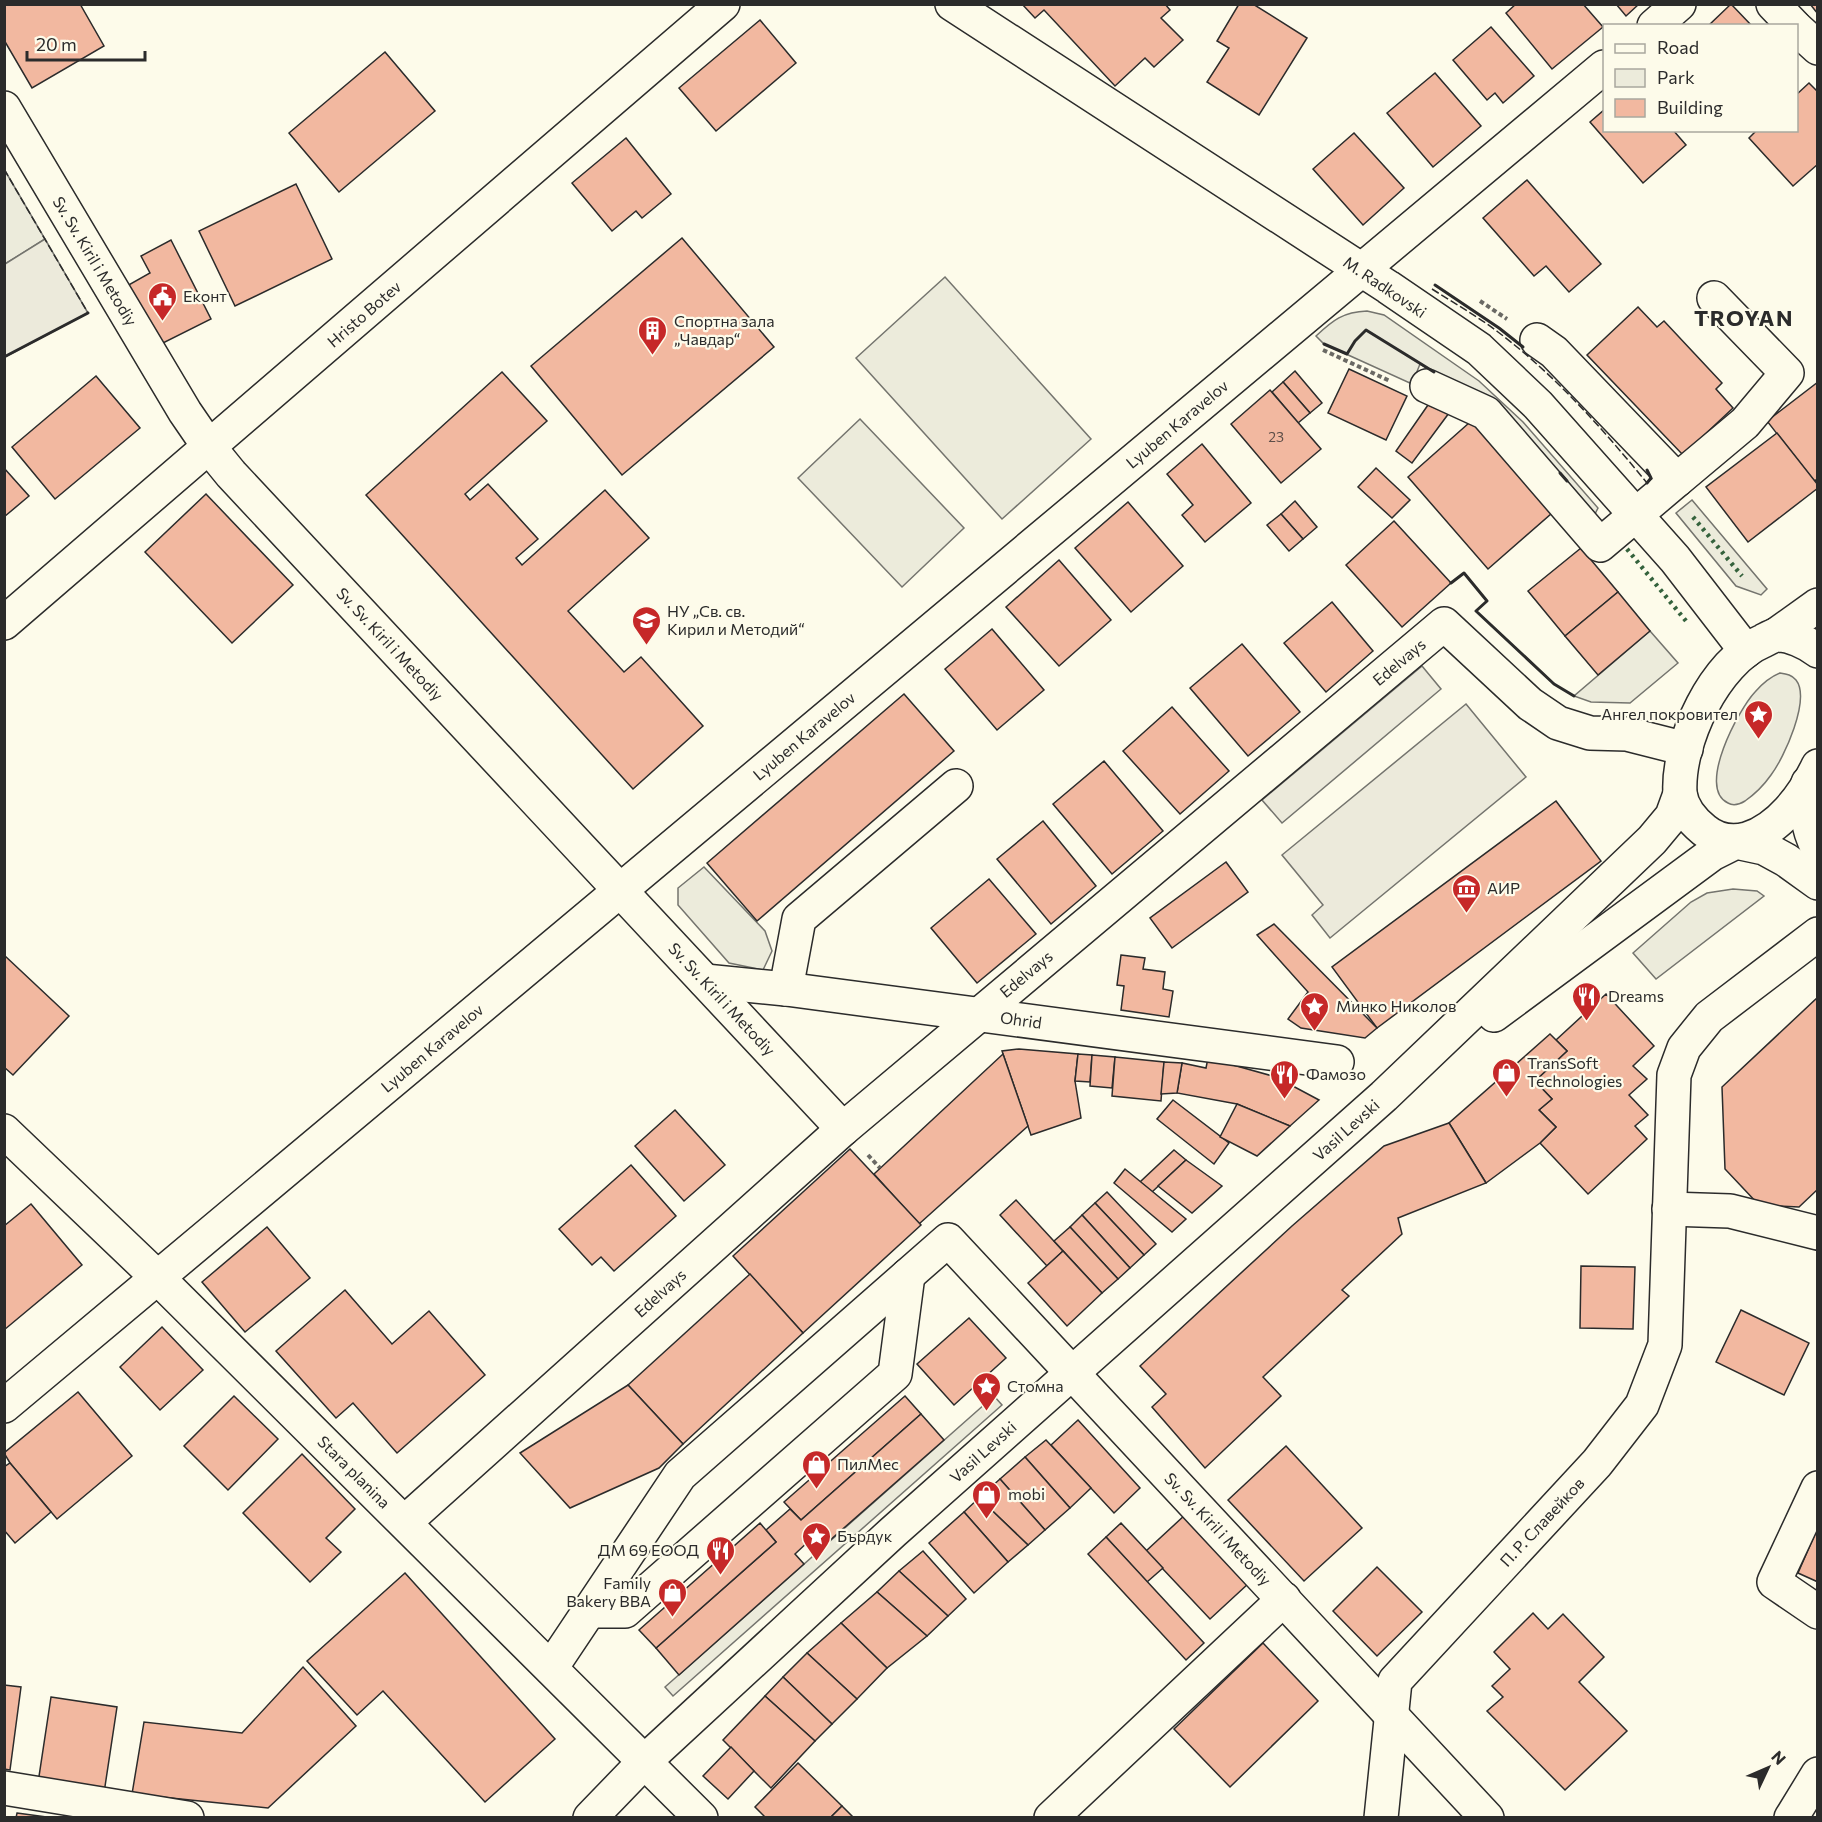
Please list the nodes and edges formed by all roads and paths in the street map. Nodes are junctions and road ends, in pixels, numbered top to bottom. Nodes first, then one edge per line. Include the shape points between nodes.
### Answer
1 (723, 4) edge
2 (952, 4) edge
3 (1679, 4) edge
4 (1773, 4) edge
5 (1656, 24) edge
6 (1794, 24) edge
7 (1798, 28) edge
8 (1818, 48) edge
9 (1603, 69) edge
10 (4, 108) edge
11 (1360, 270) junction
12 (1714, 298) dead end
13 (1537, 340) dead end
14 (1322, 350) dead end
15 (1427, 386) joint
16 (209, 447) junction
17 (1677, 480) junction
18 (1636, 516) junction
19 (1818, 605) edge
20 (4, 623) edge
21 (1776, 635) junction
22 (1746, 651) junction
23 (1818, 651) edge
24 (1686, 749) junction
25 (1813, 775) edge
26 (956, 786) dead end
27 (1680, 794) junction
28 (1736, 842) junction
29 (1818, 849) edge
30 (1818, 883) edge
31 (620, 890) junction
32 (1818, 934) edge
33 (705, 981) junction
34 (786, 989) junction
35 (978, 1015) junction
36 (1337, 1062) dead end
37 (1384, 1096) junction
38 (843, 1129) junction
39 (4, 1131) edge
40 (1669, 1209) junction
41 (1818, 1233) edge
42 (908, 1275) junction
43 (158, 1278) junction
44 (1072, 1374) junction
45 (4, 1406) edge
46 (1818, 1488) edge
47 (405, 1522) junction
48 (1284, 1599) junction
49 (590, 1611) junction
50 (1818, 1612) edge
51 (551, 1668) junction
52 (1391, 1714) junction
53 (645, 1761) junction
54 (1818, 1774) edge
55 (4, 1788) edge
56 (187, 1818) edge
57 (590, 1818) edge
58 (701, 1818) edge
59 (1051, 1818) edge
60 (1381, 1818) edge
61 (1488, 1818) edge
62 (1791, 1818) edge

1 - 16 street, Hristo Botev
2 - 11 street, M. Radkovski
3 - 5 street
4 - 6 street
7 - 8 street
9 - 11 street, Lyuben Karavelov
10 - 16 street, Sv. Sv. Kiril i Metodiy
11 - 18 street, M. Radkovski via 1479,349 1538,405
11 - 31 street, Lyuben Karavelov
12 - 17 street via 1787,373 1745,423
13 - 17 street via 1554,352
14 - 15 path via 1409,390
15 - 18 street via 1486,413 1600,545
16 - 20 street, Hristo Botev
16 - 31 street, Sv. Sv. Kiril i Metodiy
17 - 18 street
18 - 22 street, M. Radkovski via 1675,559
19 - 21 street
21 - 22 street, Vasil Levski
21 - 23 street via 1805,641
22 - 24 street, Vasil Levski via 1712,689 1698,713
24 - 27 street, Vasil Levski
24 - 35 street, Edelvays via 1627,734 1590,733 1558,723 1530,704 1444,624
25 - 28 street, Vasil Levski via 1783,816 1760,835
25 - 29 street via 1806,812
26 - 34 street via 799,919
27 - 28 street via 1691,820 1712,836
27 - 37 street, Vasil Levski via 1672,816 1652,840
28 - 30 street via 1764,848
28 - 37 street, Vasil Levski via 1712,854
31 - 33 street, Sv. Sv. Kiril i Metodiy
31 - 43 street, Lyuben Karavelov
32 - 40 street, П. Р. Славейков via 1709,1017 1684,1048 1674,1075
33 - 34 street, Ohrid
33 - 38 street, Sv. Sv. Kiril i Metodiy
34 - 35 street, Ohrid
35 - 36 street, Ohrid
35 - 38 street, Edelvays
37 - 44 street, Vasil Levski
38 - 47 street, Edelvays
39 - 43 street, Stara planina
40 - 41 street via 1730,1211
40 - 52 street, П. Р. Славейков via 1665,1345 1642,1405 1597,1463 1395,1681
42 - 44 street, Sv. Sv. Kiril i Metodiy via 948,1240
42 - 49 street via 680,1475
42 - 49 street via 895,1374 625,1611
43 - 45 street, Lyuben Karavelov
43 - 47 street, Stara planina
44 - 48 street, Sv. Sv. Kiril i Metodiy
44 - 53 street, Vasil Levski via 893,1532
46 - 50 street via 1774,1582
47 - 51 street, Stara planina
48 - 52 street, Sv. Sv. Kiril i Metodiy
48 - 59 street
49 - 51 street
51 - 53 street, Stara planina
52 - 60 street, П. Р. Славейков
52 - 61 street, Sv. Sv. Kiril i Metodiy
53 - 57 street, Vasil Levski
53 - 58 street, Stara planina
54 - 62 street
55 - 56 street

